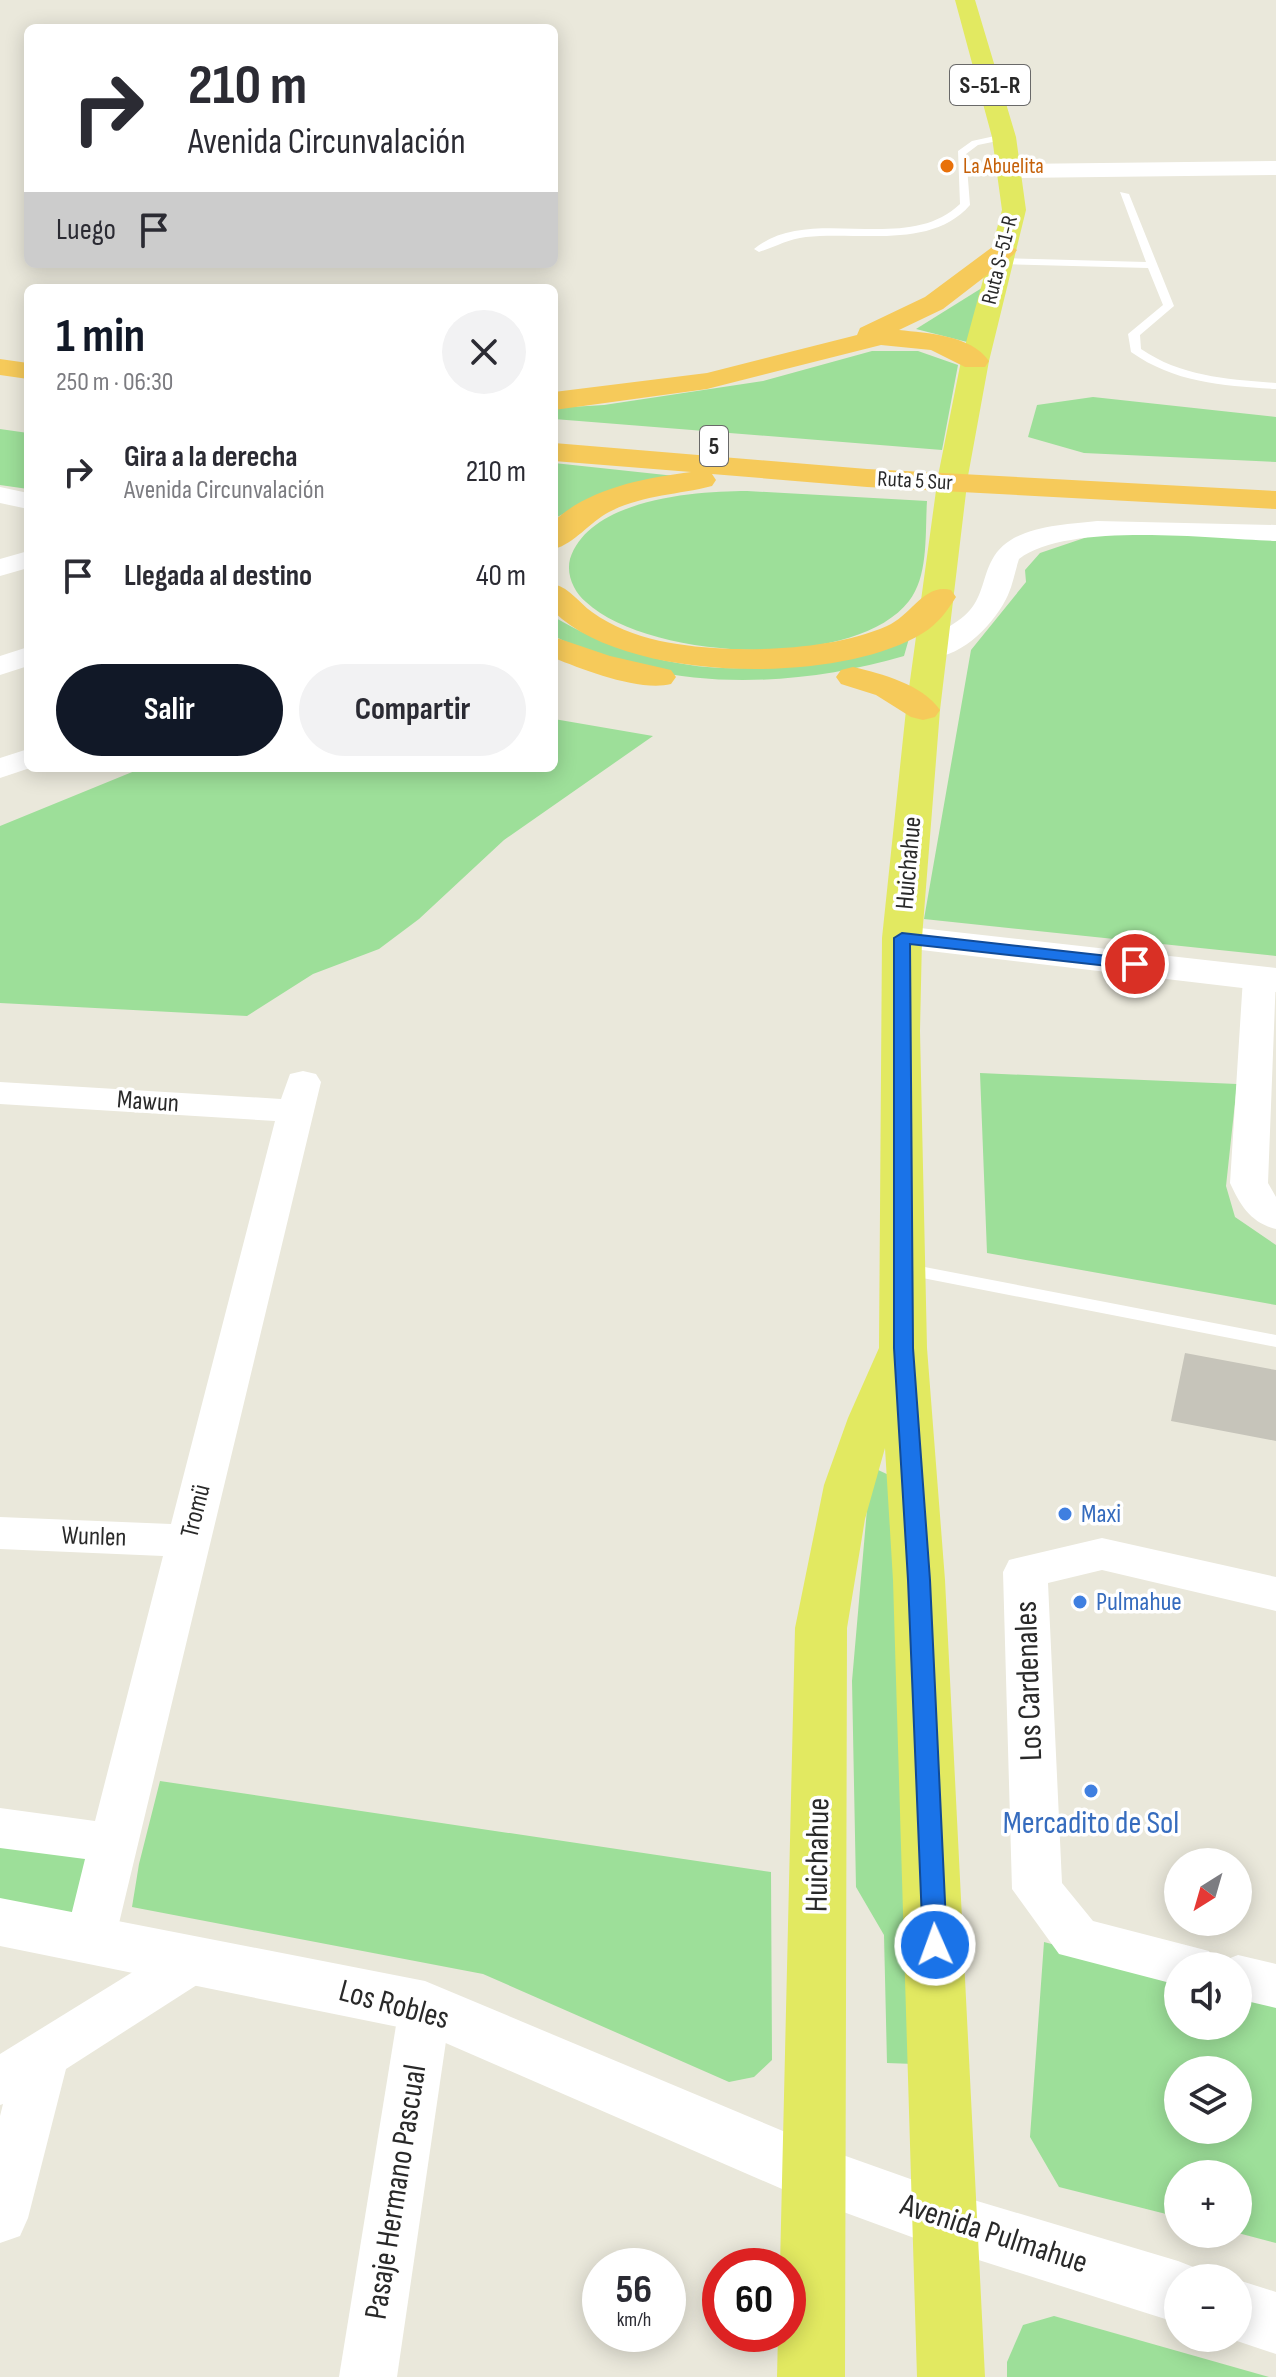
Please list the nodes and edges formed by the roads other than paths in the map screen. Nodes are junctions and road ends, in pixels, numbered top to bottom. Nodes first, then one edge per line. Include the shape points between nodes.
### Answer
1 (965, 0) edge
2 (1004, 137) junction
3 (1276, 168) edge
4 (1010, 171) junction
5 (1124, 194) dead end
6 (759, 249) dead end
7 (1002, 256) junction
8 (1154, 265) junction
9 (849, 343) junction
10 (975, 361) junction
11 (0, 367) edge
12 (20, 386) edge
13 (1276, 386) edge
14 (558, 400) edge
15 (558, 431) edge
16 (558, 452) edge
17 (870, 468) junction
18 (953, 476) joint
19 (1053, 479) junction
20 (1276, 479) edge
21 (0, 495) edge
22 (24, 500) edge
23 (1276, 500) edge
24 (1276, 533) edge
25 (558, 536) edge
26 (24, 560) edge
27 (0, 568) edge
28 (940, 597) junction
29 (558, 598) edge
30 (558, 648) edge
31 (931, 650) junction
32 (24, 657) edge
33 (0, 666) edge
34 (853, 677) junction
35 (923, 710) junction
36 (24, 760) edge
37 (0, 769) edge
38 (902, 938) junction
39 (1268, 979) edge
40 (0, 1093) edge
41 (299, 1097) joint
42 (1276, 1217) edge
43 (904, 1269) junction
44 (1276, 1341) edge
45 (903, 1348) junction
46 (0, 1533) edge
47 (188, 1541) junction
48 (1276, 1594) edge
49 (0, 1828) edge
50 (113, 1843) junction
51 (0, 1922) edge
52 (90, 1940) junction
53 (196, 1959) junction
54 (1164, 1960) edge
55 (1252, 1980) edge
56 (1276, 1986) edge
57 (425, 2007) junction
58 (22, 2068) edge
59 (811, 2172) junction
60 (0, 2218) edge
61 (947, 2221) junction
62 (1164, 2288) edge
63 (1252, 2315) edge
64 (1276, 2323) edge
65 (368, 2377) edge
66 (811, 2377) edge
67 (951, 2377) edge

1 - 2 main road, Ruta S-51-R / S-51-R
2 - 4 main road, Ruta S-51-R / S-51-R
2 - 6 lane via 975,143 961,153 965,205 952,219 906,230 784,237
3 - 4 street
4 - 7 main road, Ruta S-51-R / S-51-R via 1014,210
5 - 8 lane
7 - 8 lane
7 - 9 highway via 934,303
7 - 10 main road, Ruta S-51-R / S-51-R
8 - 13 lane via 1169,306 1134,334 1135,350 1178,374
9 - 10 highway via 909,337 947,346
9 - 14 highway via 707,381
10 - 18 main road, Ruta S-51-R / S-51-R
11 - 12 highway
15 - 17 highway, Ruta 5 Sur / 5
16 - 17 highway, Ruta 5 Sur / 5
17 - 19 highway, Ruta 5 Sur / 5
17 - 25 highway via 674,483 598,506
18 - 28 main road, Huichahue
19 - 20 highway, Ruta 5 Sur / 5
19 - 23 highway, Ruta 5 Sur / 5
21 - 22 street
24 - 31 street via 1089,529 1036,537 1005,560 982,614 959,636
26 - 27 street
28 - 29 highway via 917,623 887,638 816,654 753,660 689,655 631,642 585,622
28 - 31 main road, Huichahue
30 - 34 highway via 622,669 695,682 765,684
31 - 34 highway
31 - 35 main road, Huichahue
32 - 33 street
34 - 35 highway via 888,688
35 - 38 main road, Huichahue
36 - 37 street
38 - 39 street
38 - 43 main road, Huichahue
39 - 42 street via 1249,1183 1258,1202
40 - 41 street, Mawun
41 - 47 street, Tromü
43 - 44 lane
43 - 45 main road, Huichahue
45 - 59 main road, Huichahue via 847,1483 821,1628
45 - 61 main road, Huichahue via 919,1580
46 - 47 street, Wunlen
47 - 50 street, Tromü
48 - 54 street, Los Cardenales via 1102,1554 1025,1572 1037,1889 1077,1939
49 - 50 street
50 - 52 street, Tromü
51 - 52 street, Los Robles
52 - 53 street, Los Robles
53 - 57 street, Los Robles
53 - 58 street
55 - 56 street
57 - 59 street, Los Robles
57 - 65 street, Pasaje Hermano Pascual
58 - 60 street
59 - 61 street, Avenida Pulmahue
59 - 66 main road, Huichahue
61 - 62 street, Avenida Pulmahue
61 - 67 main road, Huichahue
63 - 64 street

